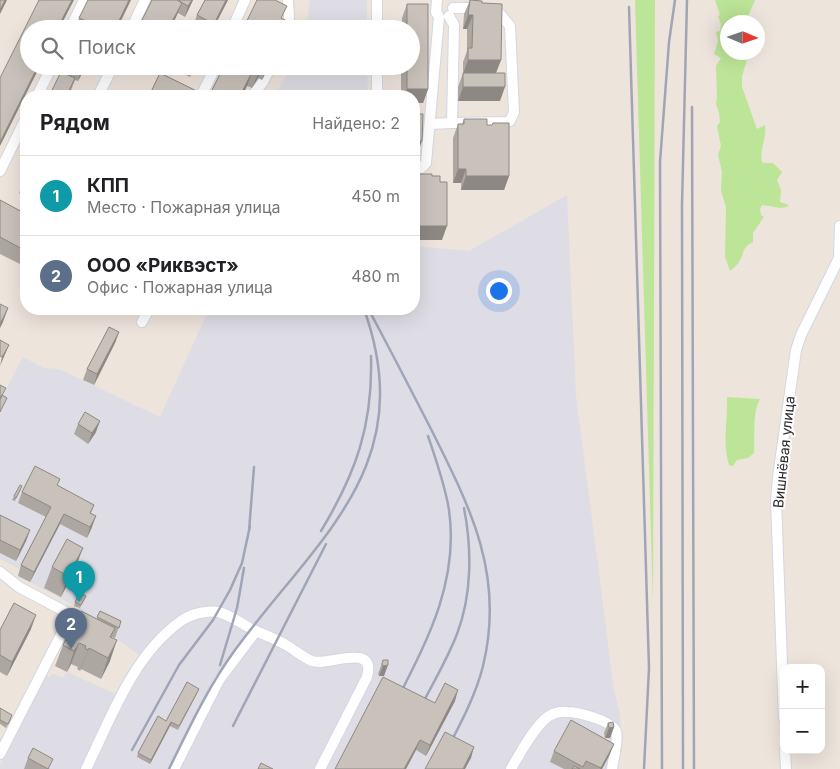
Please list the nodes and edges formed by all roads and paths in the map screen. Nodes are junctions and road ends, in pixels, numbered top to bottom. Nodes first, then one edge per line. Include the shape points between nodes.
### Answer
1 (84, 0) edge
2 (144, 0) edge
3 (245, 0) edge
4 (288, 0) edge
5 (377, 0) edge
6 (437, 0) edge
7 (448, 10) edge
8 (74, 20) edge
9 (135, 20) edge
10 (236, 20) edge
11 (288, 20) edge
12 (376, 20) edge
13 (48, 75) edge
14 (108, 75) edge
15 (212, 75) edge
16 (266, 75) edge
17 (377, 75) edge
18 (40, 90) edge
19 (101, 90) edge
20 (204, 90) edge
21 (257, 90) edge
22 (377, 90) edge
23 (427, 118) junction
24 (452, 123) junction
25 (20, 130) edge
26 (420, 168) edge
27 (0, 171) edge
28 (840, 226) edge
29 (840, 258) edge
30 (146, 315) edge
31 (142, 322) dead end
32 (0, 572) edge
33 (256, 631) junction
34 (784, 709) edge
35 (0, 754) edge
36 (785, 754) edge
37 (86, 769) edge
38 (174, 769) edge
39 (320, 769) edge
40 (511, 769) edge
41 (612, 769) edge
42 (786, 769) edge

1 - 8 street
2 - 9 street
3 - 10 street
4 - 11 street
5 - 12 street
6 - 7 street via 436,12
7 - 23 street
7 - 24 street via 454,25
7 - 24 street via 494,10 510,26 514,112 506,122
13 - 18 street
14 - 19 street
15 - 20 street
16 - 21 street
17 - 22 street
23 - 24 street
23 - 26 street via 426,163
25 - 27 street
28 - 29 street, Вишнёвая улица
29 - 34 street, Вишнёвая улица via 796,350 778,477
30 - 31 street
32 - 35 street via 19,587 64,611 67,616 67,623
33 - 37 street via 217,612 198,613 182,620 140,664
33 - 38 street via 220,680
33 - 39 street via 314,662 351,656 367,664 367,677
36 - 42 street
40 - 41 street via 543,721 553,714 566,712 586,715 614,729 617,738

